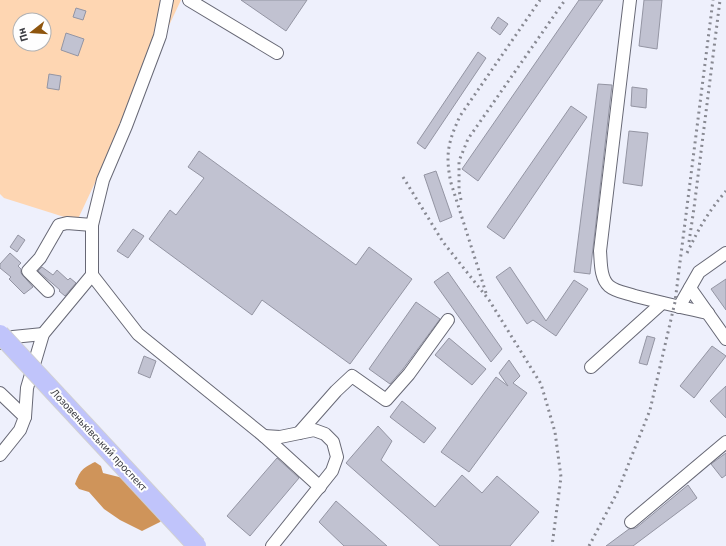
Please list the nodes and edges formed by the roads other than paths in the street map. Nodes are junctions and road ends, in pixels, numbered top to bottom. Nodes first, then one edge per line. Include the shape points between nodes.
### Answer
1 (167, 0) edge
2 (188, 0) edge
3 (630, 0) edge
4 (277, 53) dead end
5 (92, 225) junction
6 (726, 253) edge
7 (92, 275) junction
8 (690, 288) junction
9 (48, 291) dead end
10 (662, 303) junction
11 (679, 307) junction
12 (708, 313) junction
13 (448, 320) dead end
14 (0, 334) edge
15 (44, 334) junction
16 (726, 339) edge
17 (0, 343) edge
18 (591, 367) dead end
19 (0, 393) edge
20 (25, 417) junction
21 (299, 433) junction
22 (264, 436) junction
23 (726, 442) edge
24 (0, 455) edge
25 (320, 487) junction
26 (631, 522) dead end
27 (197, 546) edge
28 (272, 546) edge

1 - 5 street via 160,36 104,180
2 - 4 street
3 - 10 street via 600,251 601,267 609,286 618,291
5 - 7 street
5 - 9 street via 59,225 40,258 28,271
6 - 8 street via 699,272
7 - 15 street
7 - 22 street via 138,334
8 - 11 street
8 - 12 street
10 - 11 street
10 - 18 street
11 - 12 street
12 - 16 street
13 - 21 street via 409,374 386,400 352,376
14 - 27 highway, Лозовеньківський проспект, bridge
15 - 17 street via 13,337
15 - 20 street via 27,388
19 - 20 street
20 - 24 street via 20,430
21 - 22 street via 280,437
21 - 25 street via 314,430 325,434 333,442 337,457 332,471
22 - 25 street
23 - 26 street
25 - 28 street

